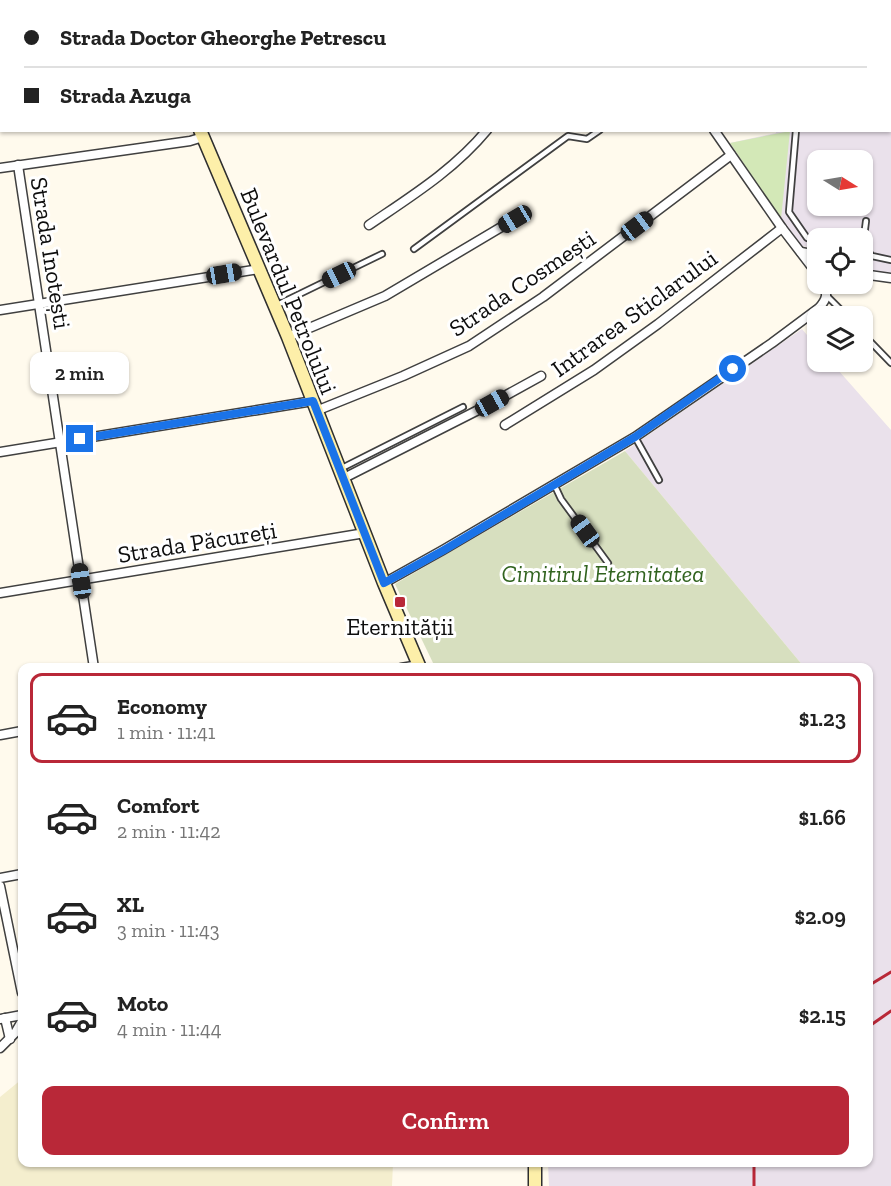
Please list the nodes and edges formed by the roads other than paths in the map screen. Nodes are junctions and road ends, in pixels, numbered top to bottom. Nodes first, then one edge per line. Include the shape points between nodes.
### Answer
1 (485, 132) edge
2 (597, 132) edge
3 (715, 132) edge
4 (796, 132) edge
5 (201, 134) edge
6 (731, 155) junction
7 (18, 165) junction
8 (0, 168) edge
9 (515, 219) dead end
10 (866, 221) dead end
11 (369, 225) dead end
12 (782, 228) junction
13 (865, 228) edge
14 (807, 238) edge
15 (414, 249) dead end
16 (801, 252) junction
17 (807, 253) edge
18 (382, 254) dead end
19 (873, 256) edge
20 (807, 260) edge
21 (891, 260) edge
22 (259, 269) junction
23 (873, 276) edge
24 (891, 278) edge
25 (827, 296) joint
26 (39, 303) junction
27 (275, 306) junction
28 (837, 306) edge
29 (0, 310) edge
30 (288, 337) junction
31 (873, 344) edge
32 (891, 363) edge
33 (541, 376) dead end
34 (315, 406) junction
35 (463, 407) dead end
36 (505, 425) dead end
37 (635, 437) junction
38 (60, 442) junction
39 (0, 452) edge
40 (342, 474) junction
41 (659, 480) dead end
42 (554, 484) junction
43 (365, 533) junction
44 (608, 563) dead end
45 (81, 581) junction
46 (384, 583) junction
47 (0, 593) edge
48 (93, 663) edge
49 (419, 663) edge
50 (18, 732) edge
51 (0, 735) edge
52 (18, 875) edge
53 (0, 878) edge
54 (0, 886) edge
55 (18, 974) edge
56 (18, 1016) edge
57 (2, 1019) edge
58 (18, 1029) edge
59 (9, 1039) junction
60 (0, 1048) edge
61 (535, 1167) edge
62 (535, 1186) edge

1 - 11 street via 453,165
2 - 15 lane via 587,139 568,136
3 - 6 street
4 - 14 lane via 789,212
5 - 7 street via 190,141
5 - 22 street, Bulevardul Petrolului
6 - 12 street
6 - 34 street, Strada Cosmești via 543,297 469,346 403,376
7 - 8 street
7 - 26 street, Strada Inotești
9 - 30 street via 385,296
10 - 13 lane
12 - 16 street
12 - 36 street, Intrarea Sticlarului via 603,364
16 - 17 street
16 - 20 street
18 - 27 lane
19 - 21 lane
22 - 26 street
22 - 27 street, Bulevardul Petrolului
23 - 24 street
25 - 28 lane
25 - 37 street via 819,308 782,336
26 - 29 street
26 - 38 street, Strada Inotești
27 - 30 street, Bulevardul Petrolului
30 - 34 street, Bulevardul Petrolului
31 - 32 lane
33 - 40 street
34 - 38 street, Strada Cosmești
34 - 40 street, Bulevardul Petrolului
35 - 40 lane
37 - 41 lane
37 - 42 street
38 - 39 street, Strada Cosmești
38 - 45 street, Strada Inotești
40 - 43 street, Bulevardul Petrolului
42 - 44 lane
42 - 46 street
43 - 45 street, Strada Păcureți
43 - 46 street, Bulevardul Petrolului
45 - 47 street, Strada Păcureți
45 - 48 street, Strada Inotești
46 - 49 street, Bulevardul Petrolului
50 - 51 street
52 - 53 street
54 - 55 street
56 - 57 street
57 - 59 street
58 - 59 street
59 - 60 street
61 - 62 street

